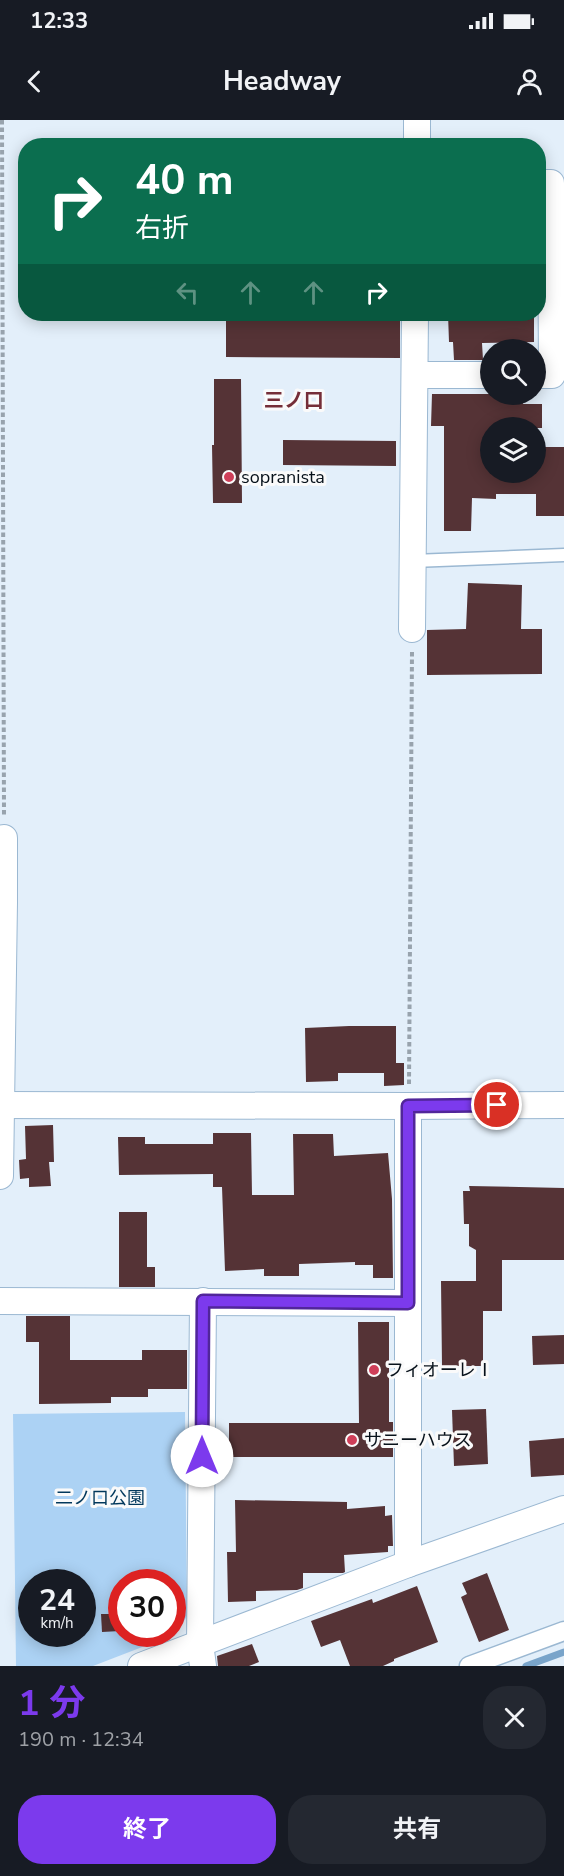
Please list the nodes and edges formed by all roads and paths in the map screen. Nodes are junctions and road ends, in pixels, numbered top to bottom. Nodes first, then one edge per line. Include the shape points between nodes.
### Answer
1 (2, 120) edge
2 (417, 120) edge
3 (417, 138) edge
4 (546, 183) edge
5 (416, 321) edge
6 (415, 375) junction
7 (480, 375) edge
8 (546, 375) edge
9 (564, 555) edge
10 (413, 561) junction
11 (412, 629) joint
12 (4, 838) joint
13 (2, 902) edge
14 (1, 1105) edge
15 (564, 1105) edge
16 (408, 1106) junction
17 (0, 1176) edge
18 (0, 1301) edge
19 (203, 1301) junction
20 (408, 1303) junction
21 (564, 1509) edge
22 (408, 1564) junction
23 (564, 1631) edge
24 (202, 1655) edge
25 (141, 1666) edge
26 (469, 1666) edge

1 - 12 path
2 - 3 street
4 - 8 street via 551,183 552,375
5 - 6 street
6 - 7 street
6 - 10 street
9 - 10 lane
10 - 11 street
11 - 16 path
12 - 13 street
13 - 14 street
14 - 16 street
14 - 17 street
15 - 16 street
16 - 20 street
18 - 19 street
19 - 20 street
19 - 24 street
20 - 22 street
21 - 22 street
22 - 24 street
23 - 26 street
24 - 25 street

